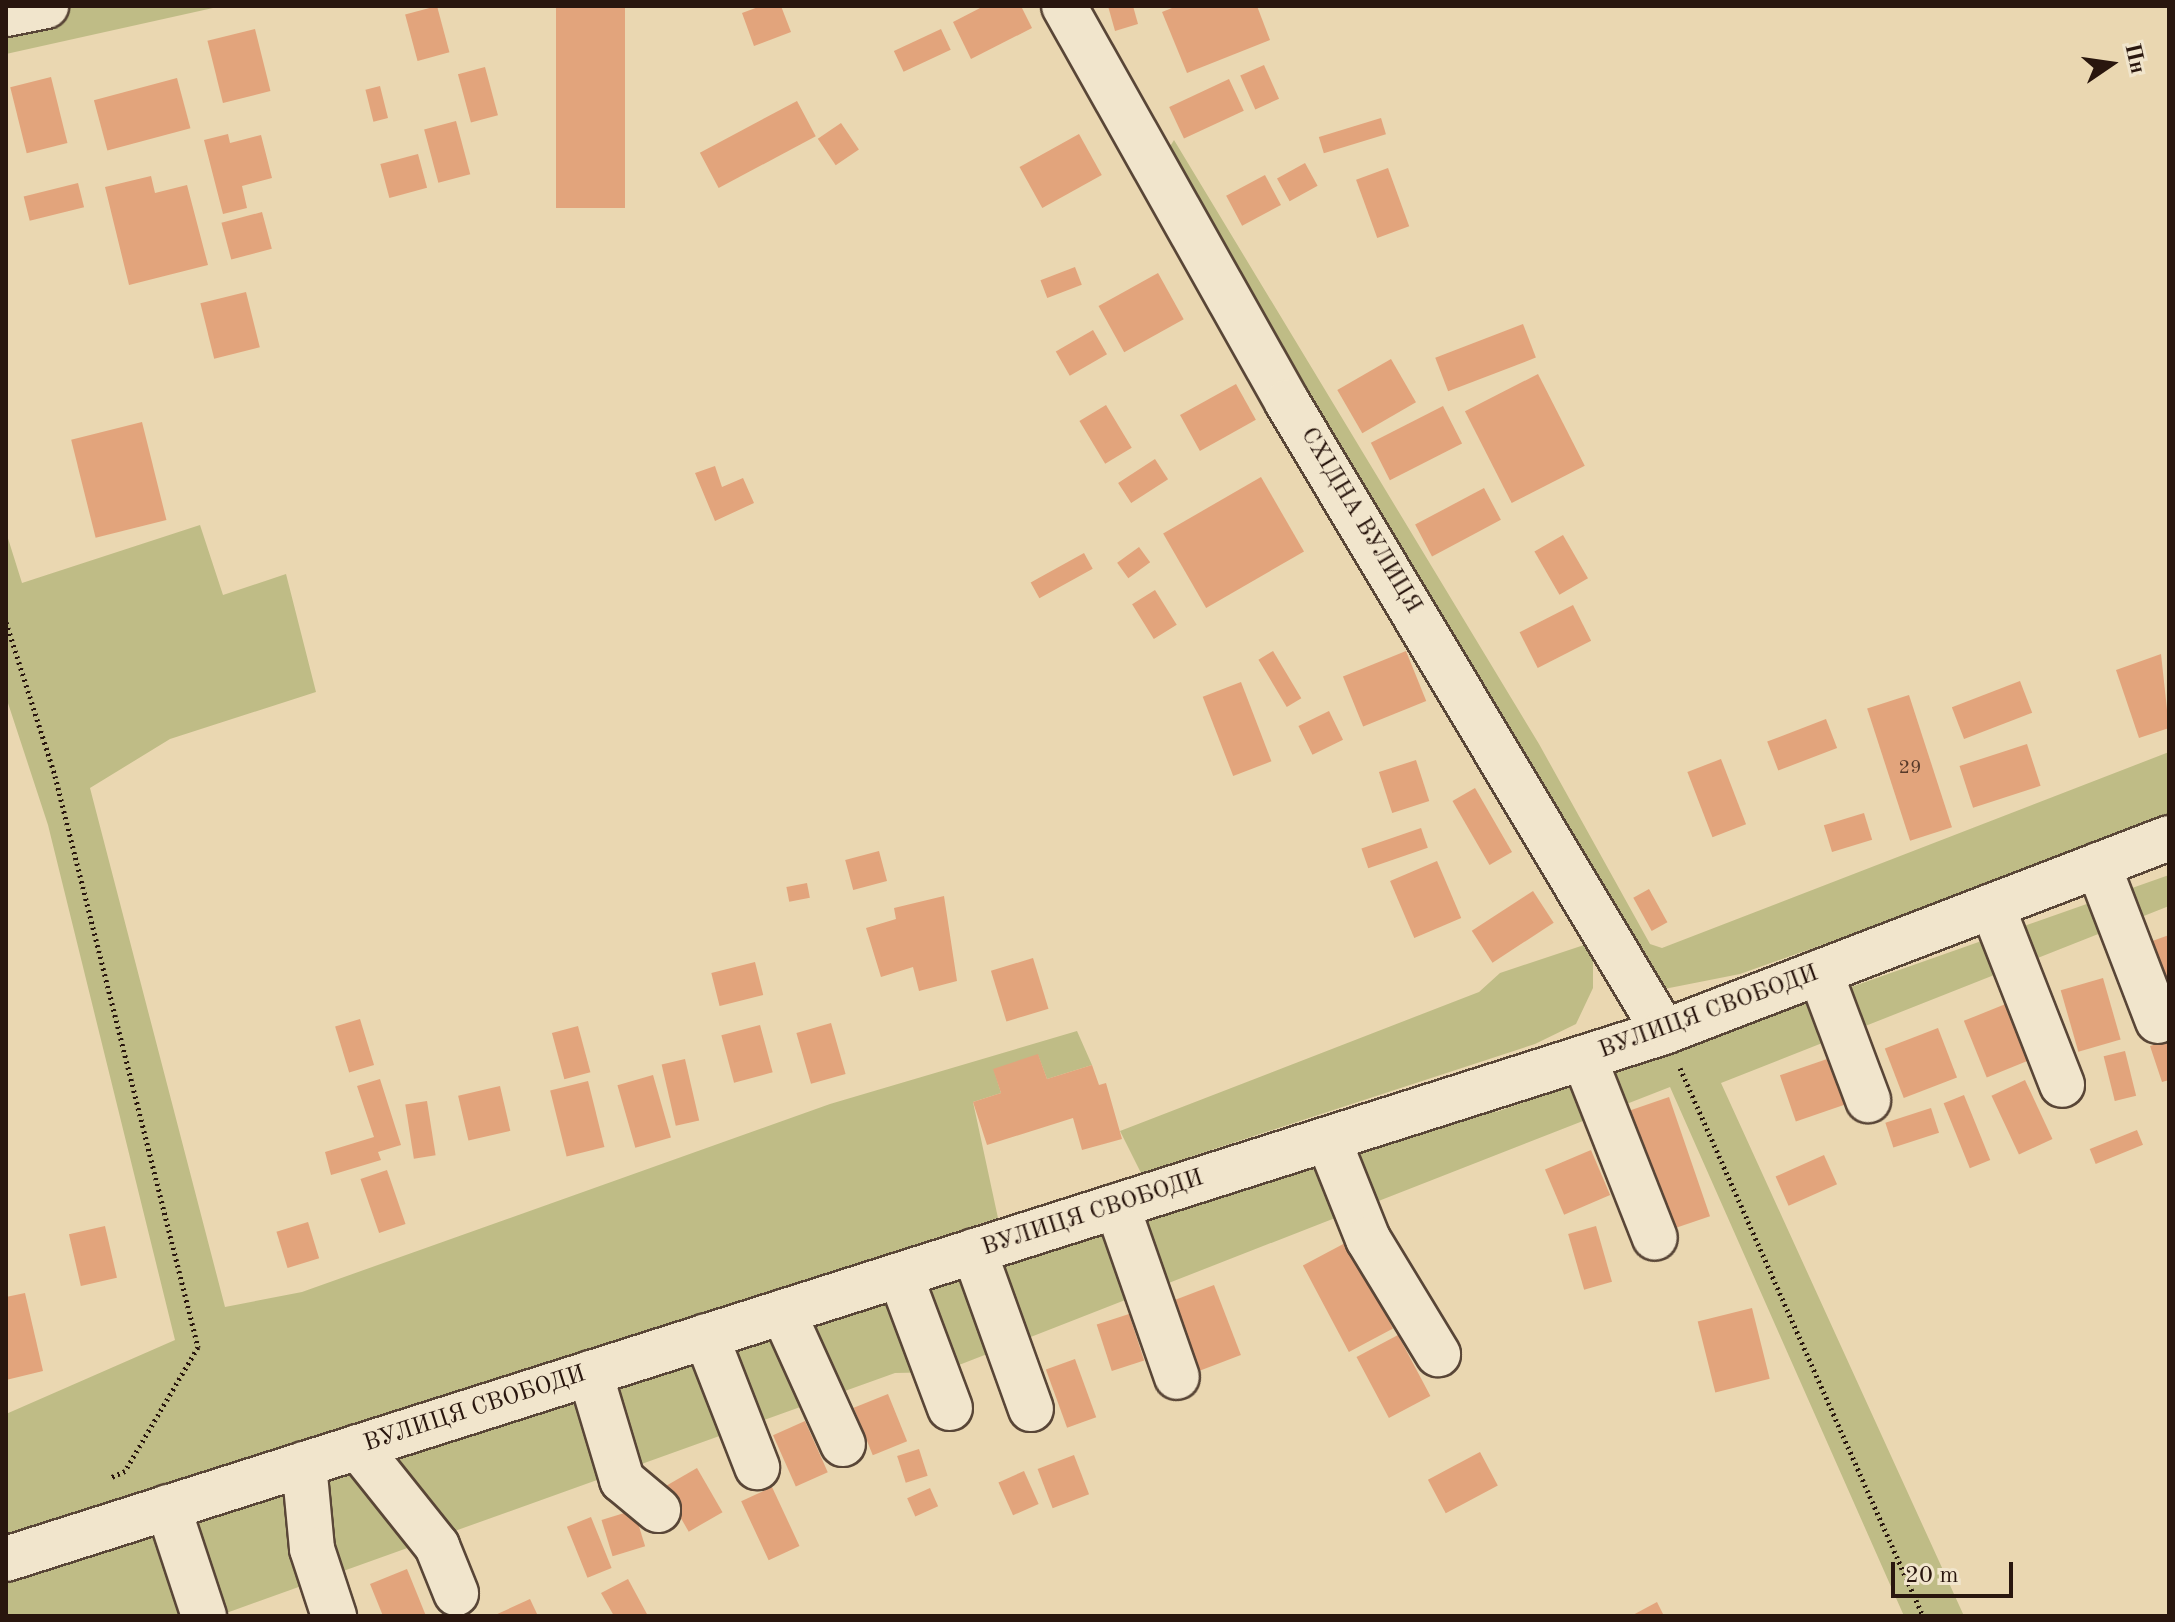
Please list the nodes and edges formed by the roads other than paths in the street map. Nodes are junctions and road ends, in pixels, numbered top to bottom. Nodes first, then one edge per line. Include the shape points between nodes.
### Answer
1 (46, 6) edge
2 (1064, 6) edge
3 (6, 14) edge
4 (2169, 838) edge
5 (2098, 865) junction
6 (1992, 906) junction
7 (1820, 972) junction
8 (2158, 1021) dead end
9 (1664, 1032) junction
10 (1584, 1058) junction
11 (2062, 1085) dead end
12 (1868, 1100) dead end
13 (1328, 1139) junction
14 (1117, 1206) junction
15 (1655, 1238) dead end
16 (974, 1251) junction
17 (900, 1275) junction
18 (783, 1312) junction
19 (706, 1336) junction
20 (1438, 1354) dead end
21 (590, 1373) junction
22 (1177, 1377) dead end
23 (950, 1408) dead end
24 (1031, 1409) dead end
25 (843, 1444) dead end
26 (358, 1447) junction
27 (304, 1464) junction
28 (757, 1467) dead end
29 (168, 1507) junction
30 (658, 1510) dead end
31 (6, 1559) edge
32 (456, 1593) dead end
33 (204, 1616) edge
34 (334, 1616) edge

1 - 3 street
2 - 9 street, СХІДНА ВУЛИЦЯ via 1287,402
4 - 5 street, ВУЛИЦЯ СВОБОДИ
5 - 6 street, ВУЛИЦЯ СВОБОДИ
5 - 8 street
6 - 7 street, ВУЛИЦЯ СВОБОДИ
6 - 11 street
7 - 9 street, ВУЛИЦЯ СВОБОДИ
7 - 12 street
9 - 10 street, ВУЛИЦЯ СВОБОДИ
10 - 13 street, ВУЛИЦЯ СВОБОДИ
10 - 15 street
13 - 14 street, ВУЛИЦЯ СВОБОДИ
13 - 20 street via 1368,1239
14 - 16 street, ВУЛИЦЯ СВОБОДИ
14 - 22 street
16 - 17 street, ВУЛИЦЯ СВОБОДИ
16 - 24 street
17 - 18 street, ВУЛИЦЯ СВОБОДИ
17 - 23 street
18 - 19 street, ВУЛИЦЯ СВОБОДИ
18 - 25 street
19 - 21 street, ВУЛИЦЯ СВОБОДИ
19 - 28 street
21 - 26 street, ВУЛИЦЯ СВОБОДИ
21 - 30 street via 622,1480
26 - 27 street, ВУЛИЦЯ СВОБОДИ
26 - 32 street via 437,1546
27 - 29 street, ВУЛИЦЯ СВОБОДИ
27 - 34 street via 312,1549
29 - 31 street, ВУЛИЦЯ СВОБОДИ
29 - 33 street

